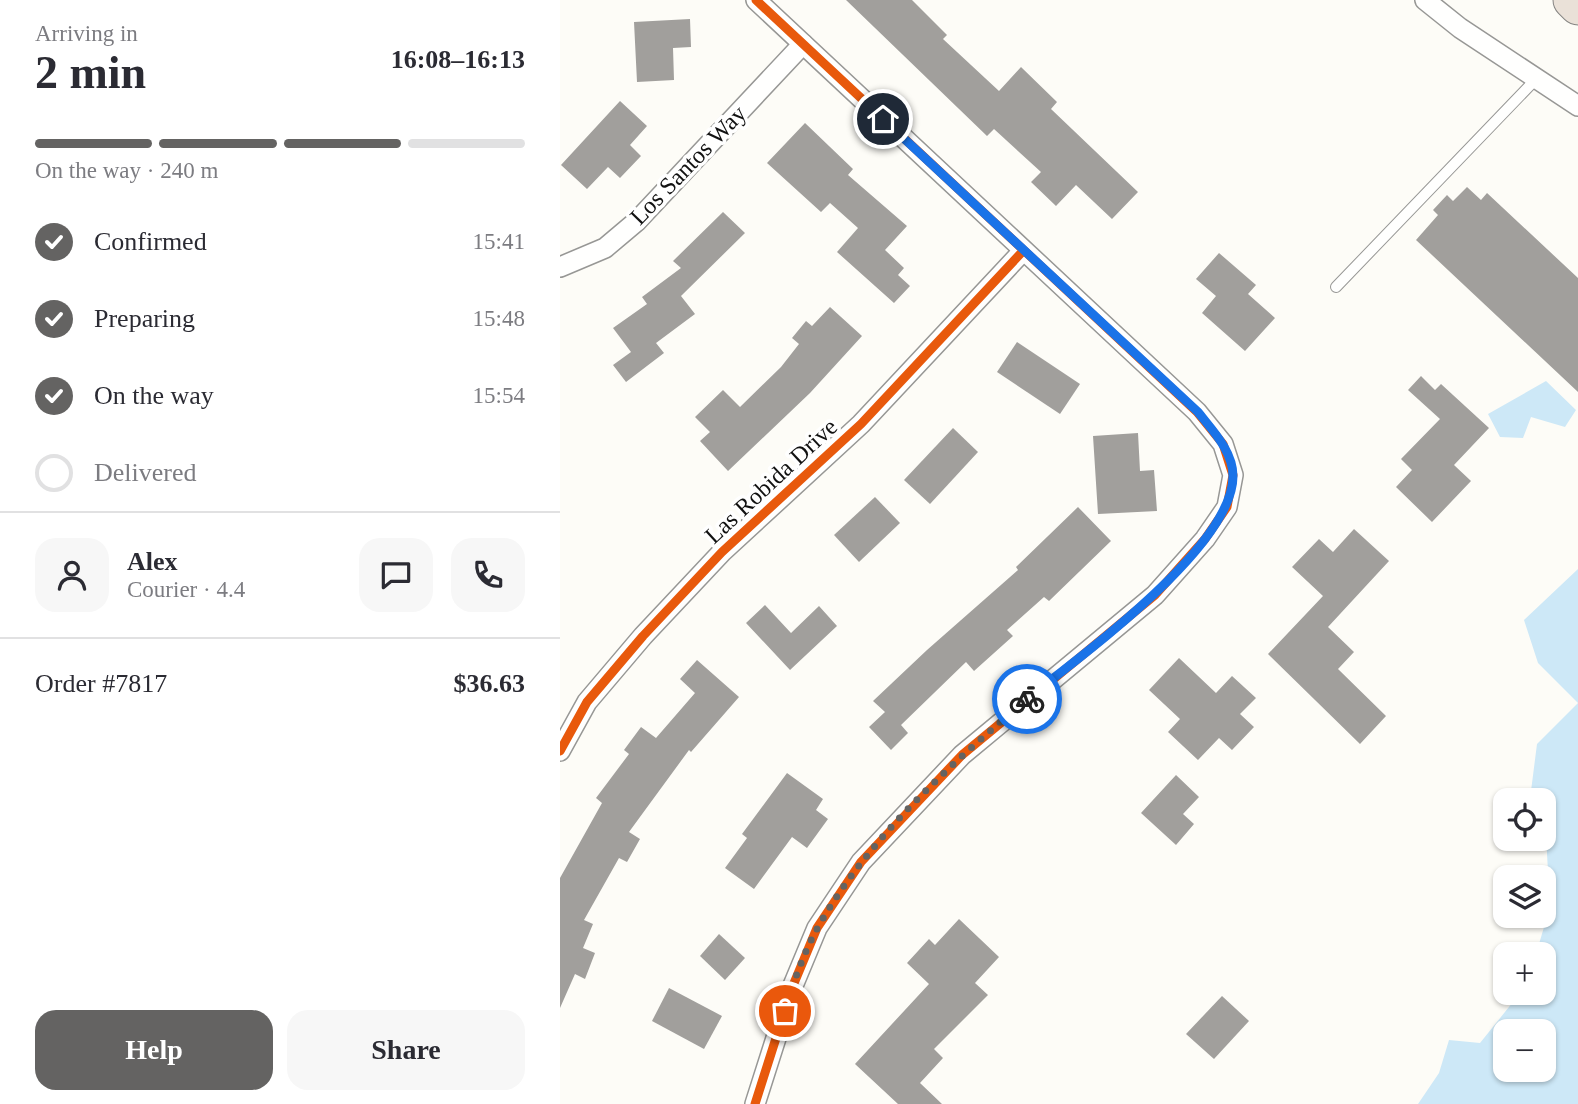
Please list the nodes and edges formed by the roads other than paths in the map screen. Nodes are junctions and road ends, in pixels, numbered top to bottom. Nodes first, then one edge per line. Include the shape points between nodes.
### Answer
1 (756, 0) edge
2 (1425, 0) edge
3 (1572, 0) edge
4 (1578, 6) edge
5 (803, 44) junction
6 (1537, 78) junction
7 (1578, 106) edge
8 (1023, 251) junction
9 (560, 267) edge
10 (1336, 287) dead end
11 (560, 751) edge
12 (755, 1104) edge

1 - 5 street
2 - 6 street
3 - 4 highway
5 - 8 street
5 - 9 street, Los Santos Way via 637,221 605,248
6 - 7 street
6 - 10 lane
8 - 11 street, Las Robida Drive via 861,424 722,552 643,636 587,702
8 - 12 street via 1198,412 1223,444 1233,475 1227,507 1155,595 962,755 861,862 817,928 792,988

